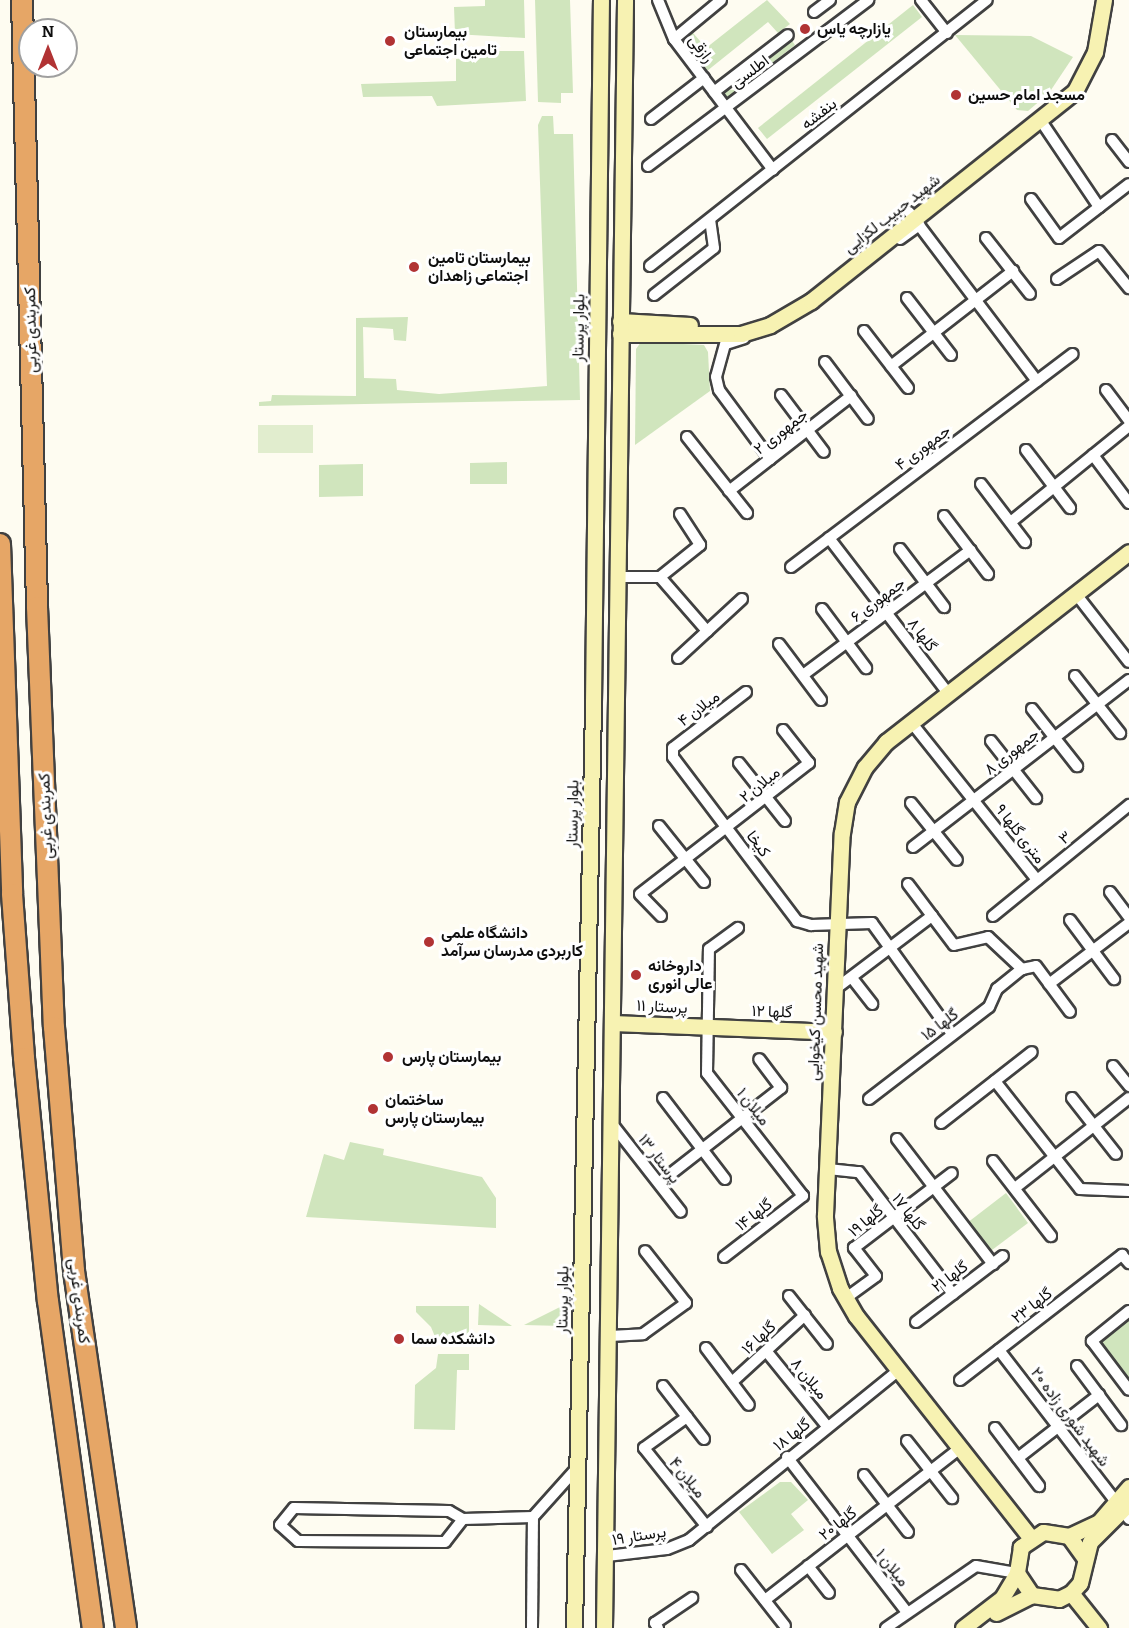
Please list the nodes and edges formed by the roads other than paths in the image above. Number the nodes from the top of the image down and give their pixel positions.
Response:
1 (22, 0) edge
2 (601, 0) edge
3 (625, 0) edge
4 (658, 0) edge
5 (721, 0) edge
6 (830, 0) edge
7 (868, 0) edge
8 (922, 0) edge
9 (987, 0) edge
10 (1095, 0) edge
11 (1104, 0) edge
12 (814, 12) dead end
13 (947, 33) junction
14 (788, 35) dead end
15 (674, 39) junction
16 (624, 73) junction
17 (600, 74) junction
18 (704, 78) junction
19 (714, 92) junction
20 (727, 108) junction
21 (651, 119) dead end
22 (1041, 121) junction
23 (1025, 127) junction
24 (1112, 140) dead end
25 (1129, 162) edge
26 (648, 165) dead end
27 (772, 170) junction
28 (1129, 184) edge
29 (1031, 199) dead end
30 (1099, 207) junction
31 (710, 219) junction
32 (914, 219) junction
33 (986, 238) dead end
34 (650, 266) dead end
35 (1013, 271) junction
36 (1057, 279) dead end
37 (1129, 288) edge
38 (1030, 294) dead end
39 (654, 295) dead end
40 (907, 298) dead end
41 (974, 301) junction
42 (620, 328) junction
43 (864, 331) dead end
44 (934, 332) junction
45 (727, 335) junction
46 (1074, 354) dead end
47 (951, 355) dead end
48 (825, 362) dead end
49 (891, 366) junction
50 (1037, 381) junction
51 (908, 388) dead end
52 (1106, 390) dead end
53 (781, 395) dead end
54 (851, 396) junction
55 (868, 419) dead end
56 (1129, 423) edge
57 (808, 430) junction
58 (687, 437) dead end
59 (1026, 450) dead end
60 (825, 452) dead end
61 (1093, 455) junction
62 (770, 459) junction
63 (981, 484) dead end
64 (1052, 486) junction
65 (729, 491) junction
66 (1129, 503) edge
67 (1070, 508) dead end
68 (747, 513) dead end
69 (680, 514) dead end
70 (944, 516) dead end
71 (1012, 521) junction
72 (829, 538) junction
73 (1025, 542) dead end
74 (0, 544) edge
75 (900, 549) dead end
76 (971, 550) junction
77 (1129, 552) edge
78 (791, 567) dead end
79 (988, 574) dead end
80 (618, 577) junction
81 (660, 577) junction
82 (927, 582) junction
83 (1076, 594) junction
84 (742, 599) dead end
85 (944, 607) dead end
86 (822, 609) dead end
87 (886, 612) junction
88 (707, 631) junction
89 (848, 642) junction
90 (779, 644) dead end
91 (678, 658) dead end
92 (1129, 662) edge
93 (866, 668) dead end
94 (803, 675) junction
95 (1075, 676) dead end
96 (1129, 680) edge
97 (746, 692) dead end
98 (948, 693) junction
99 (821, 700) dead end
100 (1098, 704) junction
101 (1032, 710) dead end
102 (912, 722) junction
103 (783, 730) dead end
104 (1120, 733) dead end
105 (1054, 738) junction
106 (991, 741) dead end
107 (672, 753) joint
108 (739, 763) dead end
109 (1077, 766) dead end
110 (1013, 770) junction
111 (768, 798) junction
112 (1036, 798) dead end
113 (974, 800) junction
114 (912, 803) dead end
115 (1129, 805) edge
116 (785, 821) dead end
117 (659, 826) dead end
118 (728, 829) junction
119 (934, 831) junction
120 (913, 847) dead end
121 (686, 859) junction
122 (957, 860) dead end
123 (1037, 880) junction
124 (704, 882) dead end
125 (908, 884) dead end
126 (1110, 892) dead end
127 (661, 916) dead end
128 (932, 916) junction
129 (993, 916) dead end
130 (1129, 917) edge
131 (1070, 920) dead end
132 (1129, 923) edge
133 (837, 924) junction
134 (738, 928) dead end
135 (892, 947) junction
136 (1093, 951) junction
137 (1022, 969) junction
138 (587, 973) junction
139 (614, 973) junction
140 (852, 978) junction
141 (1114, 979) dead end
142 (1049, 984) junction
143 (834, 990) junction
144 (872, 1004) dead end
145 (1070, 1012) dead end
146 (614, 1023) junction
147 (708, 1028) junction
148 (834, 1032) junction
149 (952, 1034) junction
150 (1032, 1052) dead end
151 (759, 1059) dead end
152 (1113, 1066) dead end
153 (995, 1081) junction
154 (1129, 1086) edge
155 (663, 1098) dead end
156 (1072, 1098) dead end
157 (1129, 1098) edge
158 (868, 1099) dead end
159 (742, 1118) junction
160 (941, 1123) dead end
161 (613, 1125) junction
162 (1093, 1126) junction
163 (897, 1139) dead end
164 (702, 1149) junction
165 (1116, 1154) dead end
166 (1054, 1157) junction
167 (993, 1161) dead end
168 (828, 1169) junction
169 (952, 1173) dead end
170 (725, 1179) dead end
171 (659, 1183) junction
172 (934, 1187) junction
173 (1014, 1188) junction
174 (1129, 1191) edge
175 (803, 1196) joint
176 (681, 1212) dead end
177 (894, 1218) junction
178 (1051, 1236) dead end
179 (645, 1251) dead end
180 (1003, 1256) dead end
181 (724, 1257) dead end
182 (1125, 1259) edge
183 (993, 1264) junction
184 (953, 1294) junction
185 (789, 1296) dead end
186 (846, 1298) junction
187 (1129, 1311) edge
188 (805, 1315) junction
189 (916, 1322) dead end
190 (610, 1336) junction
191 (827, 1344) dead end
192 (706, 1348) dead end
193 (999, 1350) junction
194 (767, 1352) junction
195 (1077, 1366) dead end
196 (899, 1370) junction
197 (960, 1380) dead end
198 (732, 1382) junction
199 (663, 1386) dead end
200 (1129, 1390) edge
201 (1099, 1395) junction
202 (749, 1405) dead end
203 (687, 1417) junction
204 (1121, 1425) dead end
205 (827, 1426) junction
206 (1058, 1426) junction
207 (995, 1428) dead end
208 (704, 1439) dead end
209 (907, 1441) dead end
210 (960, 1448) junction
211 (787, 1457) junction
212 (1018, 1458) junction
213 (577, 1467) junction
214 (930, 1471) junction
215 (864, 1475) dead end
216 (1039, 1486) dead end
217 (1129, 1487) edge
218 (951, 1498) dead end
219 (887, 1505) junction
220 (1124, 1509) edge
221 (533, 1517) junction
222 (463, 1519) junction
223 (707, 1527) junction
224 (908, 1532) dead end
225 (848, 1536) junction
226 (1069, 1536) junction
227 (1030, 1537) junction
228 (607, 1556) junction
229 (1084, 1557) junction
230 (808, 1566) junction
231 (741, 1570) dead end
232 (1017, 1573) junction
233 (829, 1593) dead end
234 (1071, 1593) junction
235 (1032, 1595) junction
236 (692, 1598) dead end
237 (765, 1600) junction
238 (907, 1612) junction
239 (785, 1626) dead end
240 (93, 1628) edge
241 (126, 1628) edge
242 (532, 1628) edge
243 (574, 1628) edge
244 (604, 1628) edge
245 (658, 1628) edge
246 (886, 1628) edge
247 (963, 1628) edge
248 (977, 1628) edge
249 (1099, 1628) edge

1 - 241 highway, کمربندی غربی
2 - 17 main road, بلوار پرستار
3 - 16 main road
4 - 15 street, رازقی
5 - 15 street
6 - 12 street
7 - 20 street, اطلسی
8 - 13 street
9 - 13 street, بنفشه
10 - 23 main road, شهید حبیب لکزایی
11 - 22 main road, شهید حبیب لکزایی
13 - 27 street, بنفشه
14 - 19 street
15 - 18 street, رازقی
16 - 17 main road
16 - 42 main road
17 - 138 main road, بلوار پرستار
18 - 19 street, رازقی
18 - 21 street
19 - 20 street, رازقی
20 - 26 street, اطلسی
20 - 27 street, رازقی
22 - 23 main road, شهید حبیب لکزایی
22 - 30 street
23 - 32 main road, شهید حبیب لکزایی
24 - 25 street
27 - 31 street, بنفشه
28 - 30 street
29 - 30 street
31 - 34 street, بنفشه
31 - 39 street
32 - 41 street
32 - 45 main road, شهید حبیب لکزایی
33 - 35 street
35 - 38 street
35 - 41 street
36 - 37 street
40 - 44 street
41 - 44 street
41 - 50 street
42 - 45 main road, شهید حبیب لکزایی
42 - 80 main road
43 - 49 street
44 - 47 street
44 - 49 street
45 - 62 street
46 - 50 street, جمهوری ۴
48 - 54 street
49 - 51 street
50 - 72 street, جمهوری ۴
52 - 56 street
53 - 57 street
54 - 55 street
54 - 57 street, جمهوری ۲
56 - 61 street
57 - 60 street
57 - 62 street, جمهوری ۲
58 - 65 street
59 - 64 street
61 - 64 street
61 - 66 street
62 - 65 street, جمهوری ۲
63 - 71 street
64 - 67 street
64 - 71 street
65 - 68 street
69 - 81 street
70 - 76 street
71 - 73 street
72 - 78 street, جمهوری ۴
72 - 87 street, گلها ۸
74 - 240 highway, کمربندی غربی
75 - 82 street
76 - 79 street
76 - 82 street, جمهوری ۶
77 - 83 main road, شهید محسن کیخوایی
80 - 81 street
80 - 139 main road
81 - 88 street
82 - 85 street
82 - 87 street, جمهوری ۶
83 - 92 street
83 - 98 main road, شهید محسن کیخوایی
84 - 88 street
86 - 89 street
87 - 89 street, جمهوری ۶
87 - 98 street, گلها ۸
88 - 91 street
89 - 93 street
89 - 94 street, جمهوری ۶
90 - 94 street
94 - 99 street
95 - 100 street
96 - 100 street, جمهوری ۸
97 - 107 street, میلان ۴
98 - 102 main road, شهید محسن کیخوایی
100 - 104 street
100 - 105 street, جمهوری ۸
101 - 105 street
102 - 113 street, ۹ متری گلها
102 - 133 main road, شهید محسن کیخوایی
103 - 111 street, میلان ۲
105 - 109 street
105 - 110 street, جمهوری ۸
106 - 110 street
107 - 118 street, کیخا
108 - 111 street
110 - 112 street
110 - 113 street, جمهوری ۸
111 - 116 street
111 - 118 street, میلان ۲
113 - 119 street, جمهوری ۸
113 - 123 street, ۹ متری گلها
114 - 119 street
115 - 123 street, ۳
117 - 121 street
118 - 121 street
118 - 133 street, کیخا
119 - 120 street, جمهوری ۸
119 - 122 street
121 - 124 street
121 - 127 street
123 - 129 street, ۳
125 - 128 street
126 - 130 street
128 - 135 street
128 - 137 street
131 - 136 street
132 - 136 street
133 - 135 street, کیخا
133 - 143 main road, شهید محسن کیخوایی
134 - 147 street
135 - 140 street
135 - 149 street
136 - 141 street
136 - 142 street
137 - 142 street
137 - 149 street, گلها ۱۵
138 - 139 main road
138 - 213 main road, بلوار پرستار
139 - 146 main road
140 - 143 street
140 - 144 street
142 - 145 street
143 - 148 main road, شهید محسن کیخوایی
146 - 147 main road, پرستار ۱۱
146 - 161 main road
147 - 148 main road, گلها ۱۲
147 - 159 street, میلان ۱
148 - 168 main road, شهید محسن کیخوایی
149 - 158 street, گلها ۱۵
150 - 153 street
151 - 159 street
152 - 154 street
153 - 160 street
153 - 166 street
155 - 164 street
156 - 162 street
157 - 162 street
159 - 164 street
159 - 175 street, میلان ۱
161 - 171 street, پرستار ۱۳
161 - 190 main road
162 - 165 street
162 - 166 street
163 - 172 street
164 - 170 street
164 - 171 street
166 - 173 street
166 - 174 street
167 - 173 street
168 - 177 street, گلها ۱۷
168 - 186 main road, شهید محسن کیخوایی
169 - 172 street, گلها ۱۹
171 - 176 street, پرستار ۱۳
172 - 177 street, گلها ۱۹
172 - 183 street
173 - 178 street
175 - 181 street, گلها ۱۴
177 - 184 street, گلها ۱۷
177 - 186 street, گلها ۱۹
179 - 190 street
180 - 183 street, گلها ۲۱
182 - 193 street, گلها ۲۳
183 - 184 street, گلها ۲۱
184 - 189 street, گلها ۲۱
185 - 188 street
186 - 196 main road, شهید محسن کیخوایی
187 - 200 street
188 - 191 street
188 - 194 street, گلها ۱۶
190 - 228 main road
192 - 198 street
193 - 197 street, گلها ۲۳
193 - 206 street, شهید شوری زاده ۲۰
194 - 198 street, گلها ۱۶
194 - 205 street, میلان ۸
195 - 201 street
196 - 205 street, گلها ۱۸
196 - 210 main road, شهید محسن کیخوایی
198 - 202 street
199 - 203 street
201 - 204 street
201 - 206 street
203 - 208 street
203 - 223 street, میلان ۴
205 - 211 street, گلها ۱۸
206 - 212 street
206 - 220 street, شهید شوری زاده ۲۰
207 - 212 street
209 - 214 street
210 - 214 street, گلها ۲۰
210 - 227 main road, شهید محسن کیخوایی
211 - 223 street, گلها ۱۸
211 - 225 street, میلان ۱
212 - 216 street
213 - 221 street
213 - 243 main road, بلوار پرستار
214 - 218 street
214 - 219 street, گلها ۲۰
215 - 219 street
217 - 220 main road
219 - 224 street
219 - 225 street, گلها ۲۰
220 - 226 main road
220 - 229 main road
221 - 222 street
221 - 242 street
222 - 222 street
223 - 228 street, پرستار ۱۹
225 - 230 street, گلها ۲۰
225 - 238 street, میلان ۱
226 - 227 main road
226 - 229 main road
227 - 232 main road
228 - 244 main road
229 - 234 main road
230 - 233 street
230 - 237 street, گلها ۲۰
231 - 237 street
232 - 235 main road
232 - 238 street
232 - 247 main road
234 - 235 main road
234 - 249 main road
235 - 248 main road
236 - 245 street
237 - 239 street
238 - 246 street

